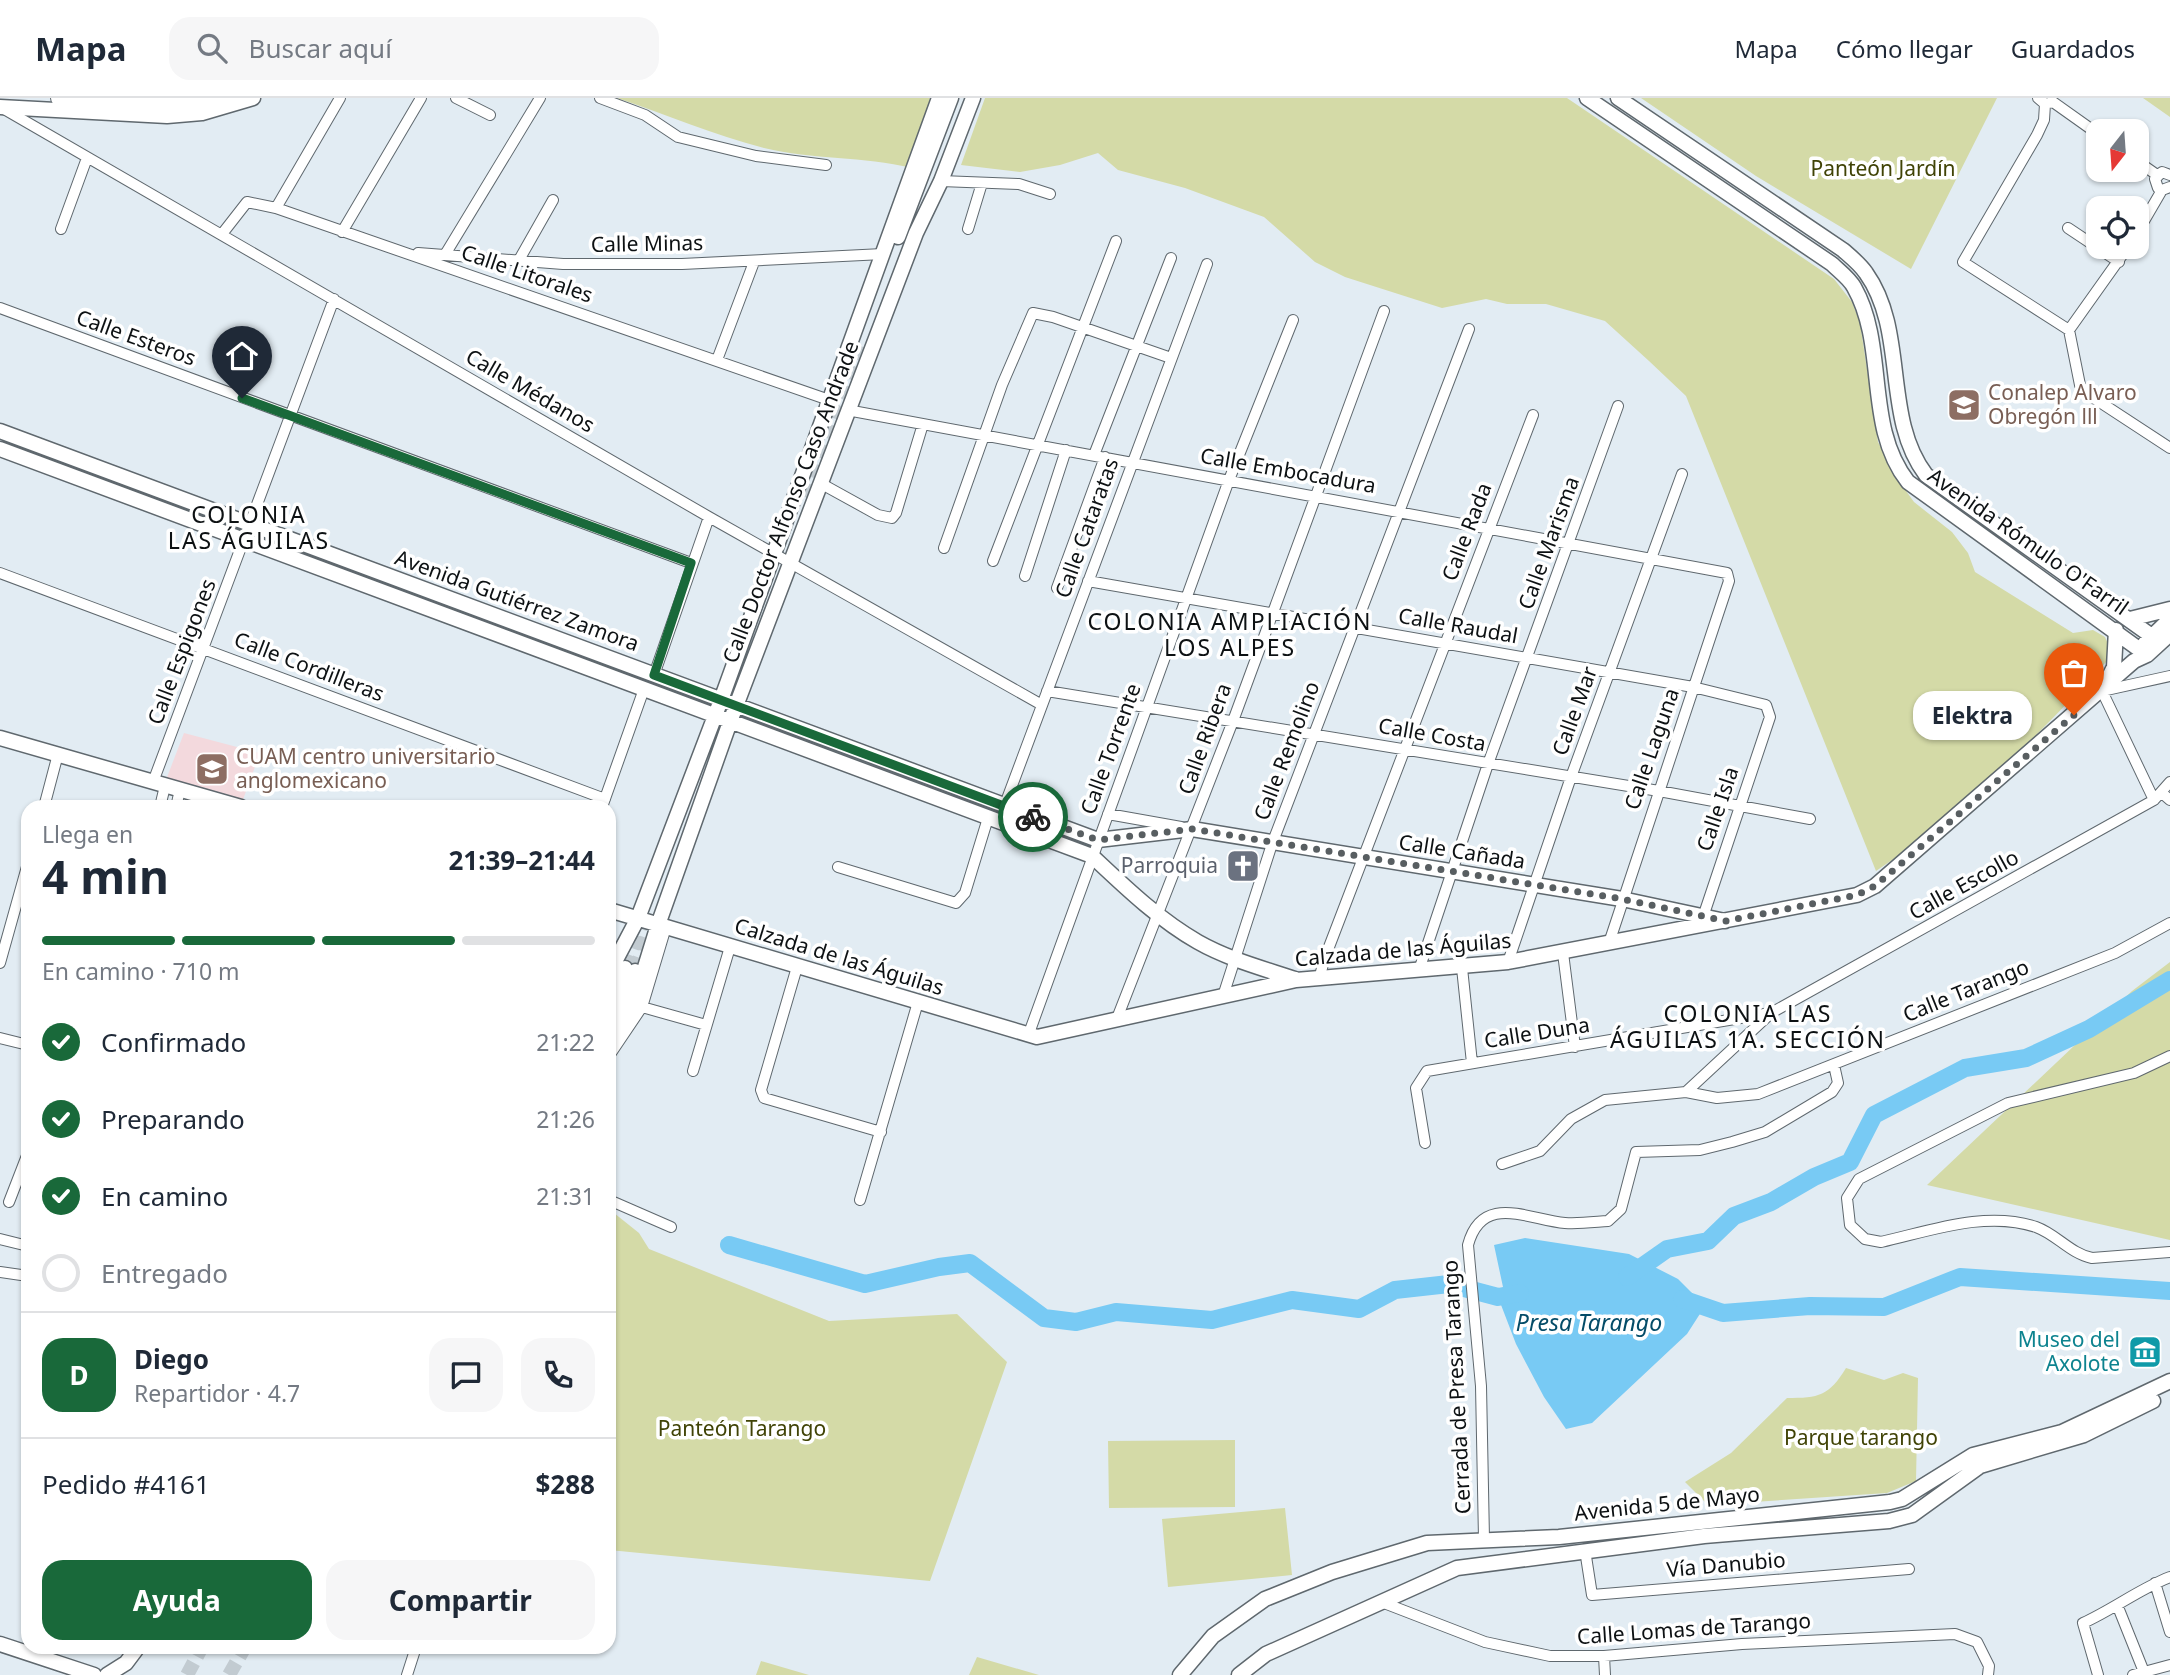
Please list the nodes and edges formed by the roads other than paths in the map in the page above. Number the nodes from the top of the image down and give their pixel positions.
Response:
1 (60, 98) edge
2 (226, 98) edge
3 (253, 98) edge
4 (340, 98) edge
5 (421, 98) edge
6 (456, 98) edge
7 (540, 98) edge
8 (600, 98) edge
9 (939, 98) edge
10 (951, 98) edge
11 (963, 98) edge
12 (973, 98) edge
13 (1587, 98) edge
14 (1618, 98) edge
15 (2048, 101) edge
16 (0, 107) edge
17 (491, 115) dead end
18 (2086, 126) edge
19 (87, 158) junction
20 (826, 164) dead end
21 (2149, 169) edge
22 (2157, 175) junction
23 (2170, 176) edge
24 (941, 181) junction
25 (982, 183) junction
26 (2166, 189) edge
27 (1050, 194) dead end
28 (553, 200) dead end
29 (276, 208) junction
30 (2149, 215) edge
31 (2068, 228) dead end
32 (61, 229) dead end
33 (968, 229) dead end
34 (342, 232) junction
35 (222, 234) junction
36 (1116, 242) dead end
37 (411, 253) junction
38 (446, 253) junction
39 (883, 254) junction
40 (1171, 258) dead end
41 (519, 260) junction
42 (2119, 261) joint
43 (754, 262) junction
44 (1207, 264) dead end
45 (334, 299) junction
46 (0, 308) edge
47 (1384, 311) dead end
48 (1293, 320) dead end
49 (1082, 328) junction
50 (1469, 329) dead end
51 (2069, 330) junction
52 (1138, 348) junction
53 (1171, 358) junction
54 (717, 360) junction
55 (832, 401) junction
56 (1618, 406) dead end
57 (847, 411) junction
58 (1533, 415) dead end
59 (290, 416) junction
60 (923, 424) junction
61 (0, 431) edge
62 (985, 436) junction
63 (1037, 445) junction
64 (2170, 448) edge
65 (0, 449) edge
66 (1066, 450) junction
67 (1099, 456) junction
68 (1131, 462) junction
69 (1682, 474) dead end
70 (1229, 480) junction
71 (820, 484) junction
72 (1315, 496) junction
73 (1401, 511) junction
74 (709, 517) junction
75 (250, 524) junction
76 (1489, 528) junction
77 (245, 541) junction
78 (1571, 544) junction
79 (944, 548) dead end
80 (775, 555) junction
81 (1651, 558) junction
82 (993, 561) dead end
83 (691, 563) junction
84 (790, 563) junction
85 (1721, 571) joint
86 (0, 573) edge
87 (1025, 576) dead end
88 (1088, 581) junction
89 (1057, 588) dead end
90 (1186, 596) junction
91 (2112, 607) junction
92 (2170, 609) edge
93 (1271, 611) junction
94 (2130, 619) junction
95 (2170, 619) edge
96 (2102, 620) junction
97 (1356, 626) junction
98 (2116, 631) junction
99 (2161, 637) edge
100 (1446, 643) junction
101 (204, 648) junction
102 (2140, 655) junction
103 (1527, 658) junction
104 (1609, 673) junction
105 (654, 675) junction
106 (2170, 676) edge
107 (1693, 687) junction
108 (644, 689) junction
109 (1047, 691) junction
110 (2102, 691) junction
111 (1042, 705) junction
112 (718, 707) junction
113 (1148, 708) junction
114 (734, 713) junction
115 (1770, 717) joint
116 (1233, 721) junction
117 (1314, 734) junction
118 (0, 738) edge
119 (1404, 750) junction
120 (58, 754) junction
121 (1488, 764) junction
122 (1571, 777) junction
123 (2170, 782) edge
124 (159, 784) junction
125 (956, 788) junction
126 (180, 790) junction
127 (1659, 791) junction
128 (2162, 798) edge
129 (46, 800) edge
130 (160, 800) edge
131 (178, 800) edge
132 (216, 800) edge
133 (595, 800) edge
134 (604, 800) edge
135 (950, 803) junction
136 (1739, 806) junction
137 (1004, 807) junction
138 (1108, 814) junction
139 (988, 818) junction
140 (1810, 820) dead end
141 (1192, 829) junction
142 (1098, 840) junction
143 (1272, 844) junction
144 (1092, 856) junction
145 (1363, 857) junction
146 (838, 867) dead end
147 (1451, 873) junction
148 (1535, 885) junction
149 (21, 888) edge
150 (1622, 899) junction
151 (616, 912) edge
152 (1704, 914) junction
153 (1156, 915) junction
154 (638, 918) junction
155 (1726, 921) junction
156 (2170, 923) edge
157 (662, 926) junction
158 (1609, 943) junction
159 (730, 947) junction
160 (1563, 953) junction
161 (616, 960) edge
162 (1234, 960) junction
163 (1508, 962) junction
164 (0, 963) edge
165 (797, 967) junction
166 (1462, 968) junction
167 (1419, 970) junction
168 (1321, 976) junction
169 (1296, 980) junction
170 (616, 993) edge
171 (1224, 993) junction
172 (918, 1002) junction
173 (616, 1007) edge
174 (642, 1007) junction
175 (1770, 1013) junction
176 (1116, 1021) junction
177 (706, 1025) junction
178 (616, 1033) edge
179 (1028, 1036) junction
180 (0, 1040) edge
181 (21, 1044) edge
182 (616, 1046) edge
183 (1575, 1047) junction
184 (2170, 1056) edge
185 (1472, 1063) junction
186 (1834, 1065) junction
187 (693, 1071) dead end
188 (1686, 1092) junction
189 (881, 1132) junction
190 (1425, 1143) dead end
191 (1502, 1164) dead end
192 (21, 1171) edge
193 (860, 1200) dead end
194 (9, 1202) dead end
195 (616, 1203) edge
196 (671, 1227) dead end
197 (0, 1239) edge
198 (21, 1244) edge
199 (2170, 1252) edge
200 (0, 1272) edge
201 (21, 1274) edge
202 (2170, 1381) edge
203 (2170, 1392) edge
204 (2154, 1395) junction
205 (2063, 1437) junction
206 (1484, 1539) junction
207 (1586, 1550) junction
208 (1909, 1569) dead end
209 (2170, 1577) edge
210 (2155, 1583) junction
211 (1384, 1603) junction
212 (2118, 1607) junction
213 (2170, 1632) edge
214 (0, 1644) edge
215 (21, 1651) edge
216 (28, 1654) edge
217 (133, 1654) edge
218 (414, 1654) edge
219 (1604, 1656) junction
220 (2170, 1665) edge
221 (85, 1674) edge
222 (2138, 1674) edge
223 (107, 1675) edge
224 (407, 1675) edge
225 (1180, 1675) edge
226 (1239, 1675) edge
227 (1605, 1675) edge
228 (1988, 1675) edge
229 (2098, 1675) edge

1 - 2 highway
3 - 16 main road
4 - 29 street
5 - 34 street
6 - 17 street
7 - 38 street
8 - 20 street
9 - 39 main road, Calle Doctor Alfonso Caso Andrade
10 - 11 main road
12 - 24 main road, Calle Doctor Alfonso Caso Andrade
13 - 96 main road, Avenida Rómulo O'Farril
14 - 91 main road, Avenida Rómulo O'Farril
15 - 18 street
15 - 51 street
16 - 19 street, Calle Médanos
19 - 32 street
19 - 35 street, Calle Médanos
21 - 22 street
22 - 23 street
22 - 26 street
24 - 25 street
24 - 57 main road, Calle Doctor Alfonso Caso Andrade
25 - 27 street
25 - 33 street
26 - 30 street
28 - 41 street
29 - 34 street, Calle Litorales
29 - 35 street, Calle Litorales
31 - 42 street
34 - 37 street, Calle Litorales
35 - 45 street, Calle Médanos
36 - 49 street
37 - 38 street, Calle Minas
37 - 54 street, Calle Litorales
38 - 41 street, Calle Minas
39 - 43 street, Calle Minas
39 - 55 main road, Calle Doctor Alfonso Caso Andrade
40 - 52 street
41 - 43 street, Calle Minas
42 - 51 street
43 - 54 street
44 - 53 street, Calle Cataratas
45 - 59 street, Calle Espigones
45 - 74 street, Calle Médanos
46 - 59 street, Calle Esteros
47 - 72 street, Calle Ribera
48 - 70 street, Calle Torrente
49 - 52 street
49 - 62 street
49 - 63 street
50 - 73 street, Calle Remolino
51 - 64 street
52 - 53 street
52 - 67 street
53 - 68 street, Calle Cataratas
54 - 55 street, Calle Litorales
55 - 80 main road, Calle Doctor Alfonso Caso Andrade
56 - 78 street, Calle Marisma
57 - 60 street, Calle Embocadura
57 - 71 main road, Calle Doctor Alfonso Caso Andrade
58 - 76 street, Calle Rada
59 - 75 street, Calle Espigones
59 - 83 street, Calle Esteros
60 - 62 street, Calle Embocadura
60 - 71 street
61 - 75 main road, Avenida Gutiérrez Zamora
62 - 63 street, Calle Embocadura
62 - 79 street
63 - 66 street, Calle Embocadura
63 - 82 street
65 - 77 main road, Avenida Gutiérrez Zamora
66 - 67 street, Calle Embocadura
66 - 87 street
67 - 68 street, Calle Embocadura
67 - 89 street
68 - 70 street, Calle Embocadura
68 - 88 street, Calle Cataratas
69 - 81 street, Calle Mar
70 - 72 street, Calle Embocadura
70 - 90 street, Calle Torrente
71 - 84 main road, Calle Doctor Alfonso Caso Andrade
72 - 73 street, Calle Embocadura
72 - 93 street, Calle Ribera
73 - 76 street, Calle Embocadura
73 - 97 street, Calle Remolino
74 - 80 street, Calle Médanos
74 - 83 street
75 - 77 street, Calle Espigones
75 - 105 main road, Avenida Gutiérrez Zamora
76 - 78 street, Calle Embocadura
76 - 100 street, Calle Rada
77 - 101 street, Calle Espigones
77 - 108 main road, Avenida Gutiérrez Zamora
78 - 81 street, Calle Embocadura
78 - 103 street, Calle Marisma
80 - 84 street, Calle Médanos
80 - 112 main road, Calle Doctor Alfonso Caso Andrade
81 - 85 street, Calle Embocadura
81 - 104 street, Calle Mar
83 - 105 street
84 - 111 street, Calle Médanos
84 - 114 main road, Calle Doctor Alfonso Caso Andrade
85 - 107 street, Calle Laguna
86 - 101 street, Calle Cordilleras
88 - 90 street, Calle Raudal
88 - 109 street, Calle Cataratas
90 - 93 street, Calle Raudal
90 - 113 street, Calle Torrente
91 - 94 main road, Avenida Rómulo O'Farril
91 - 96 main road
92 - 94 main road
93 - 97 street, Calle Raudal
93 - 116 street, Calle Ribera
94 - 99 main road, Avenida Rómulo O'Farril
95 - 99 main road, Calzada de las Águilas
96 - 98 main road, Avenida Rómulo O'Farril
97 - 100 street, Calle Raudal
97 - 117 street, Calle Remolino
98 - 102 main road, Avenida Rómulo O'Farril
98 - 110 main road
99 - 102 main road, Calzada de las Águilas
100 - 103 street, Calle Raudal
100 - 119 street, Calle Rada
101 - 124 street, Calle Espigones
101 - 133 street, Calle Cordilleras
102 - 110 main road, Calzada de las Águilas
103 - 104 street, Calle Raudal
103 - 121 street, Calle Marisma
104 - 107 street, Calle Raudal
104 - 122 street, Calle Mar
105 - 112 main road, Avenida Gutiérrez Zamora
106 - 110 street
107 - 115 street, Calle Raudal
107 - 127 street, Calle Laguna
108 - 112 main road, Avenida Gutiérrez Zamora
108 - 134 street
109 - 111 street, Calle Cataratas
109 - 113 street, Calle Costa
110 - 128 street
110 - 155 main road, Calzada de las Águilas
111 - 137 street, Calle Cataratas
112 - 114 main road, Avenida Gutiérrez Zamora
112 - 154 main road, Calle Doctor Alfonso Caso Andrade
113 - 116 street, Calle Costa
113 - 138 street, Calle Torrente
114 - 125 main road, Avenida Gutiérrez Zamora
114 - 135 main road, Avenida Gutiérrez Zamora
114 - 157 main road, Calle Doctor Alfonso Caso Andrade
115 - 136 street, Calle Isla
116 - 117 street, Calle Costa
116 - 141 street, Calle Ribera
117 - 119 street, Calle Costa
117 - 143 street, Calle Remolino
118 - 120 main road
119 - 121 street, Calle Costa
119 - 145 street, Calle Rada
120 - 124 main road
120 - 129 street
121 - 122 street, Calle Costa
121 - 147 street, Calle Marisma
122 - 127 street, Calle Costa
122 - 148 street, Calle Mar
123 - 128 street, Calle Escollo
124 - 126 main road
124 - 130 street, Calle Espigones
125 - 135 main road
125 - 137 main road, Avenida Gutiérrez Zamora
126 - 131 street
126 - 132 main road
127 - 136 street, Calle Costa
127 - 150 street, Calle Laguna
128 - 175 street, Calle Escollo
135 - 139 main road, Avenida Gutiérrez Zamora
136 - 140 street, Calle Costa
136 - 152 street, Calle Isla
137 - 142 main road, Avenida Gutiérrez Zamora
138 - 141 street, Calle Cañada
138 - 142 street, Calle Torrente
139 - 144 main road, Avenida Gutiérrez Zamora
139 - 146 street
141 - 142 main road, Calle Cañada
141 - 143 main road, Calle Cañada
141 - 153 street, Calle Ribera
142 - 144 street, Calle Torrente
143 - 145 main road, Calle Cañada
143 - 162 street, Calle Remolino
144 - 153 main road
144 - 179 street, Calle Torrente
145 - 147 main road, Calle Cañada
145 - 168 street, Calle Rada
147 - 148 main road, Calle Cañada
147 - 167 street, Calle Marisma
148 - 150 main road, Calle Cañada
148 - 163 street, Calle Mar
149 - 164 street
150 - 152 main road, Calle Cañada
150 - 158 street, Calle Laguna
151 - 154 main road, Calzada de las Águilas
152 - 155 main road, Calle Cañada
153 - 162 main road
153 - 176 street, Calle Ribera
154 - 157 main road, Calzada de las Águilas
154 - 161 main road, Calle Doctor Alfonso Caso Andrade
155 - 158 main road, Calzada de las Águilas
156 - 186 street, Calle Tarango
157 - 159 main road, Calzada de las Águilas
157 - 174 street
157 - 178 main road, Calle Doctor Alfonso Caso Andrade
158 - 160 main road, Calzada de las Águilas
159 - 165 main road, Calzada de las Águilas
159 - 177 street
160 - 163 main road, Calzada de las Águilas
160 - 183 street
162 - 169 main road
162 - 171 street, Calle Remolino
163 - 166 main road, Calzada de las Águilas
165 - 172 main road, Calzada de las Águilas
165 - 189 street
166 - 167 main road, Calzada de las Águilas
166 - 185 street
167 - 168 main road, Calzada de las Águilas
168 - 169 main road, Calzada de las Águilas
169 - 171 main road, Calzada de las Águilas
170 - 173 main road
171 - 176 main road, Calzada de las Águilas
172 - 179 main road, Calzada de las Águilas
172 - 189 street
174 - 177 street
174 - 182 street
175 - 183 street, Calle Duna
175 - 188 street
176 - 179 main road, Calzada de las Águilas
177 - 187 street
180 - 181 street
183 - 185 street, Calle Duna
184 - 199 street
185 - 190 street, Calle Duna
186 - 188 street, Calle Tarango
186 - 206 street, Cerrada de Presa Tarango
188 - 191 street, Calle Tarango
189 - 193 street
192 - 194 street
195 - 196 street
197 - 198 street
200 - 201 street
202 - 204 main road, Avenida 5 de Mayo
203 - 204 main road, Avenida 5 de Mayo
204 - 205 main road, Avenida 5 de Mayo
205 - 206 main road, Avenida 5 de Mayo
205 - 207 main road, Avenida 5 de Mayo
206 - 225 main road, Avenida 5 de Mayo
207 - 208 street, Vía Danubio
207 - 211 main road, Avenida 5 de Mayo
209 - 210 street
210 - 212 street
210 - 213 street
211 - 219 street, Calle Lomas de Tarango
211 - 226 main road, Avenida 5 de Mayo
212 - 222 street
212 - 229 street
214 - 215 main road
216 - 221 main road
217 - 223 main road
218 - 224 street
219 - 227 street
219 - 228 street, Calle Lomas de Tarango
220 - 222 street

